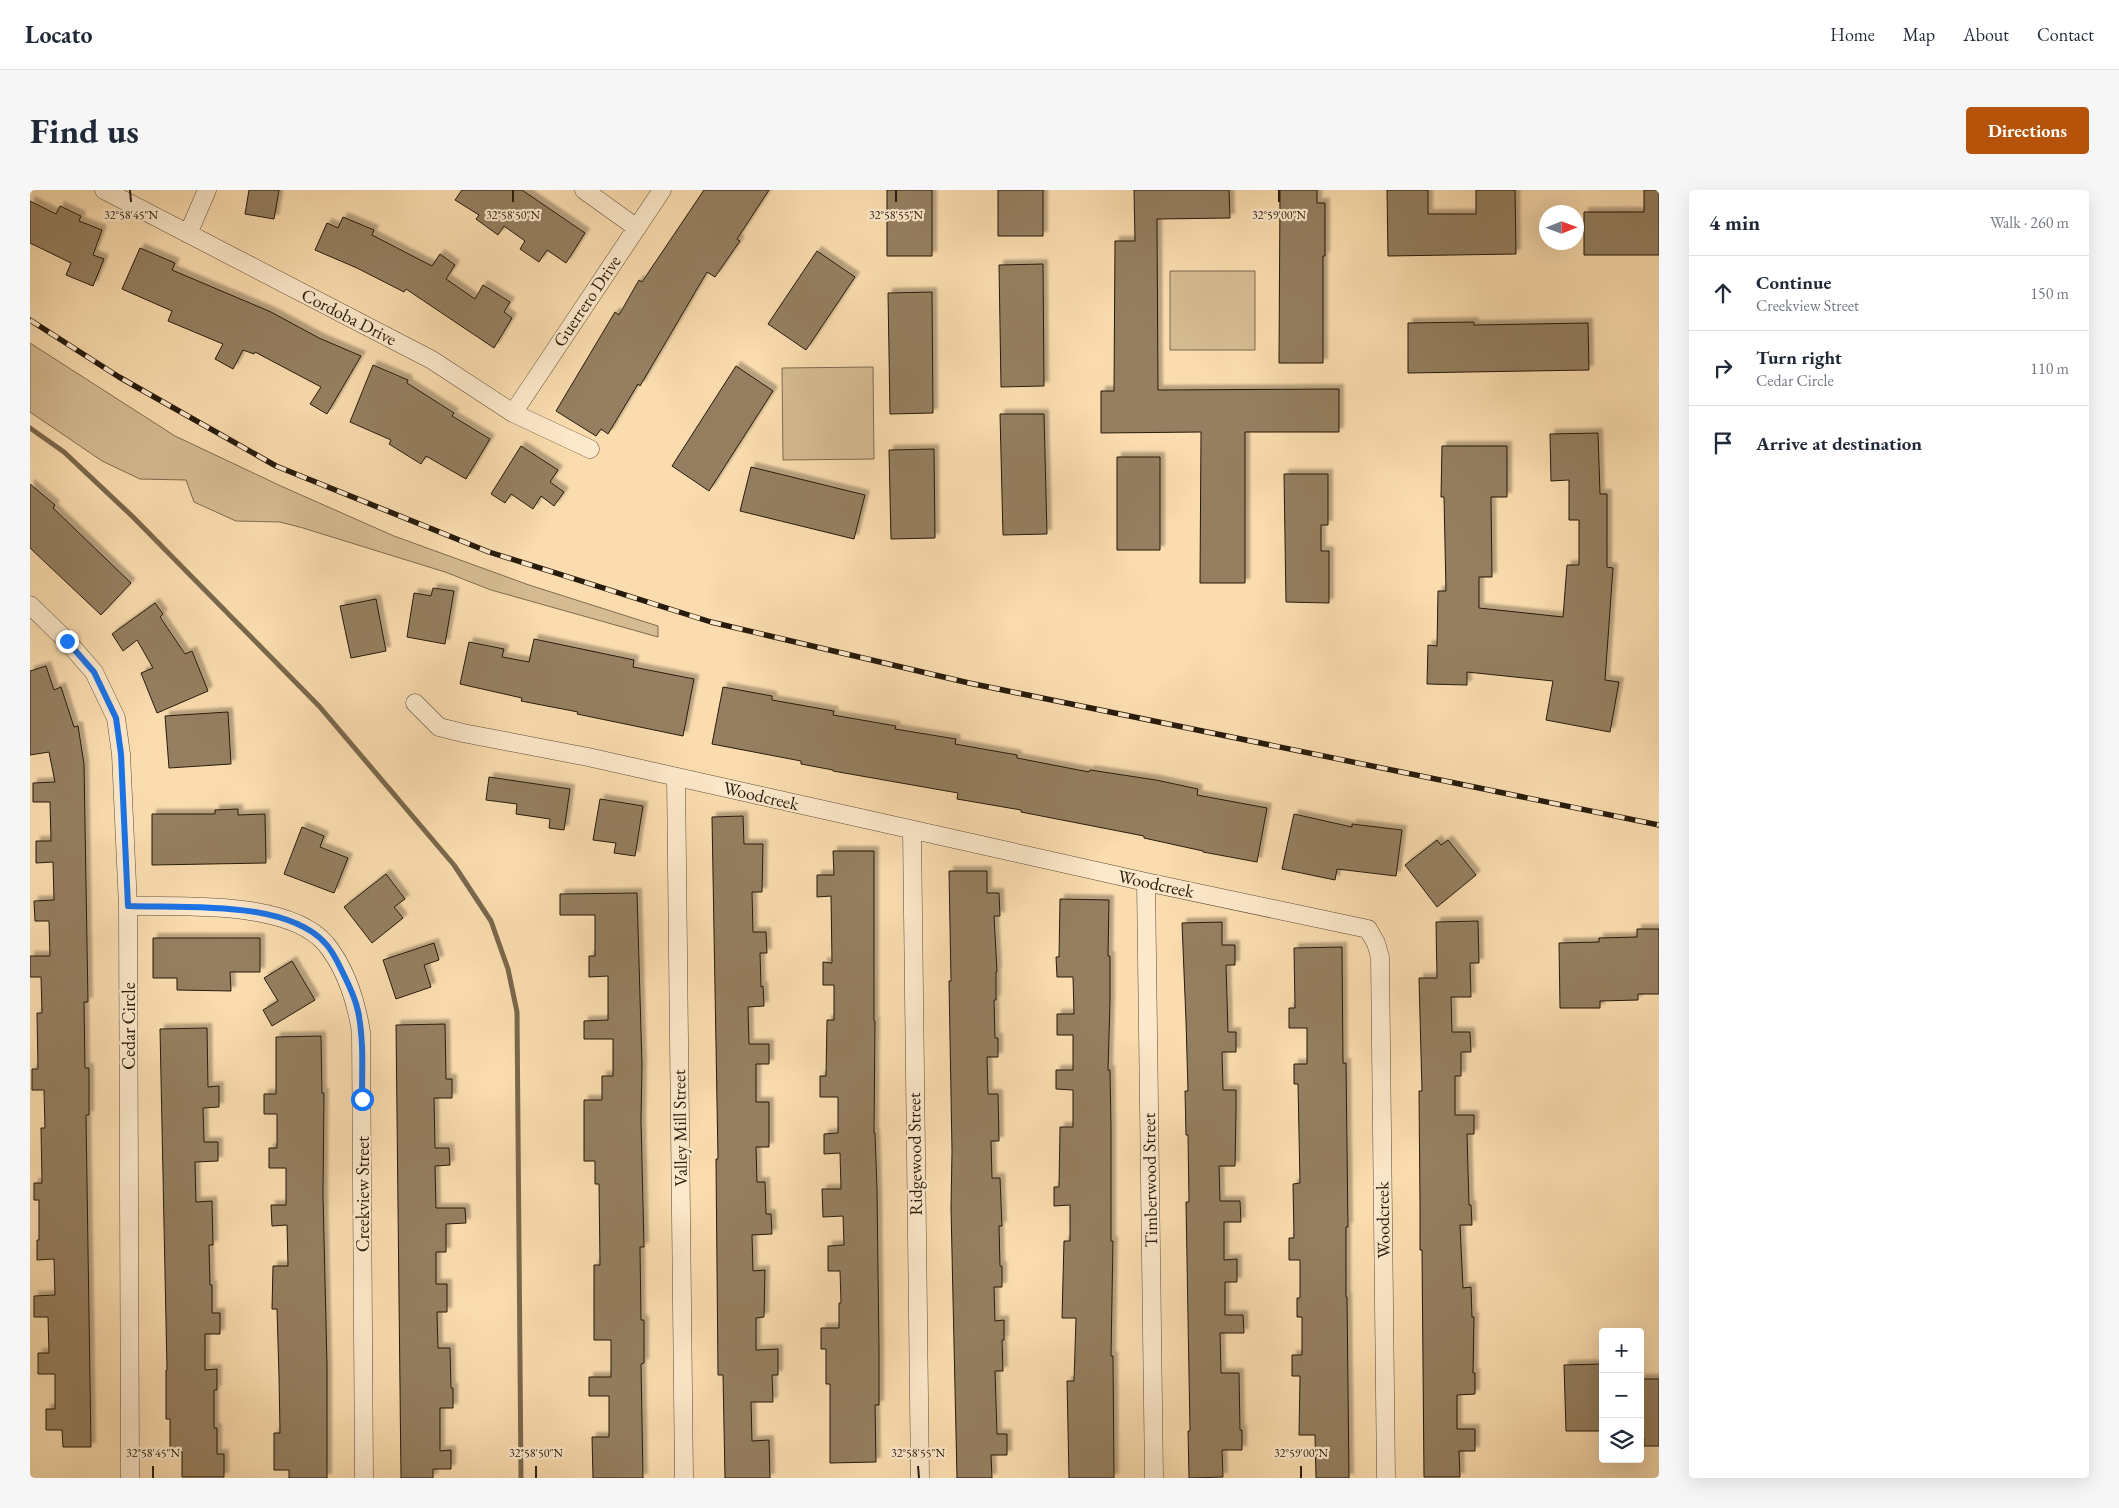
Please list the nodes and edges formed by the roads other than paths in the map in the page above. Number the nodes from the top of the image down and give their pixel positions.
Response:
1 (104, 190) edge
2 (207, 190) edge
3 (584, 190) edge
4 (662, 190) edge
5 (637, 228) junction
6 (188, 234) junction
7 (513, 413) junction
8 (590, 448) dead end
9 (30, 605) edge
10 (415, 703) dead end
11 (676, 777) junction
12 (912, 831) junction
13 (1146, 882) junction
14 (128, 906) junction
15 (130, 1478) edge
16 (364, 1478) edge
17 (684, 1478) edge
18 (920, 1478) edge
19 (1154, 1478) edge
20 (1386, 1478) edge

1 - 6 street, Cordoba Drive
2 - 6 street
3 - 5 street
4 - 5 street, Guerrero Drive
5 - 7 street, Guerrero Drive
6 - 7 street, Cordoba Drive
7 - 8 street, Cordoba Drive
9 - 14 street, Cedar Circle
10 - 11 street, Woodcreek
11 - 12 street, Woodcreek
11 - 17 street, Valley Mill Street
12 - 13 street, Woodcreek
12 - 18 street, Ridgewood Street
13 - 19 street, Timberwood Street
13 - 20 street, Woodcreek
14 - 15 street, Cedar Circle
14 - 16 street, Creekview Street

